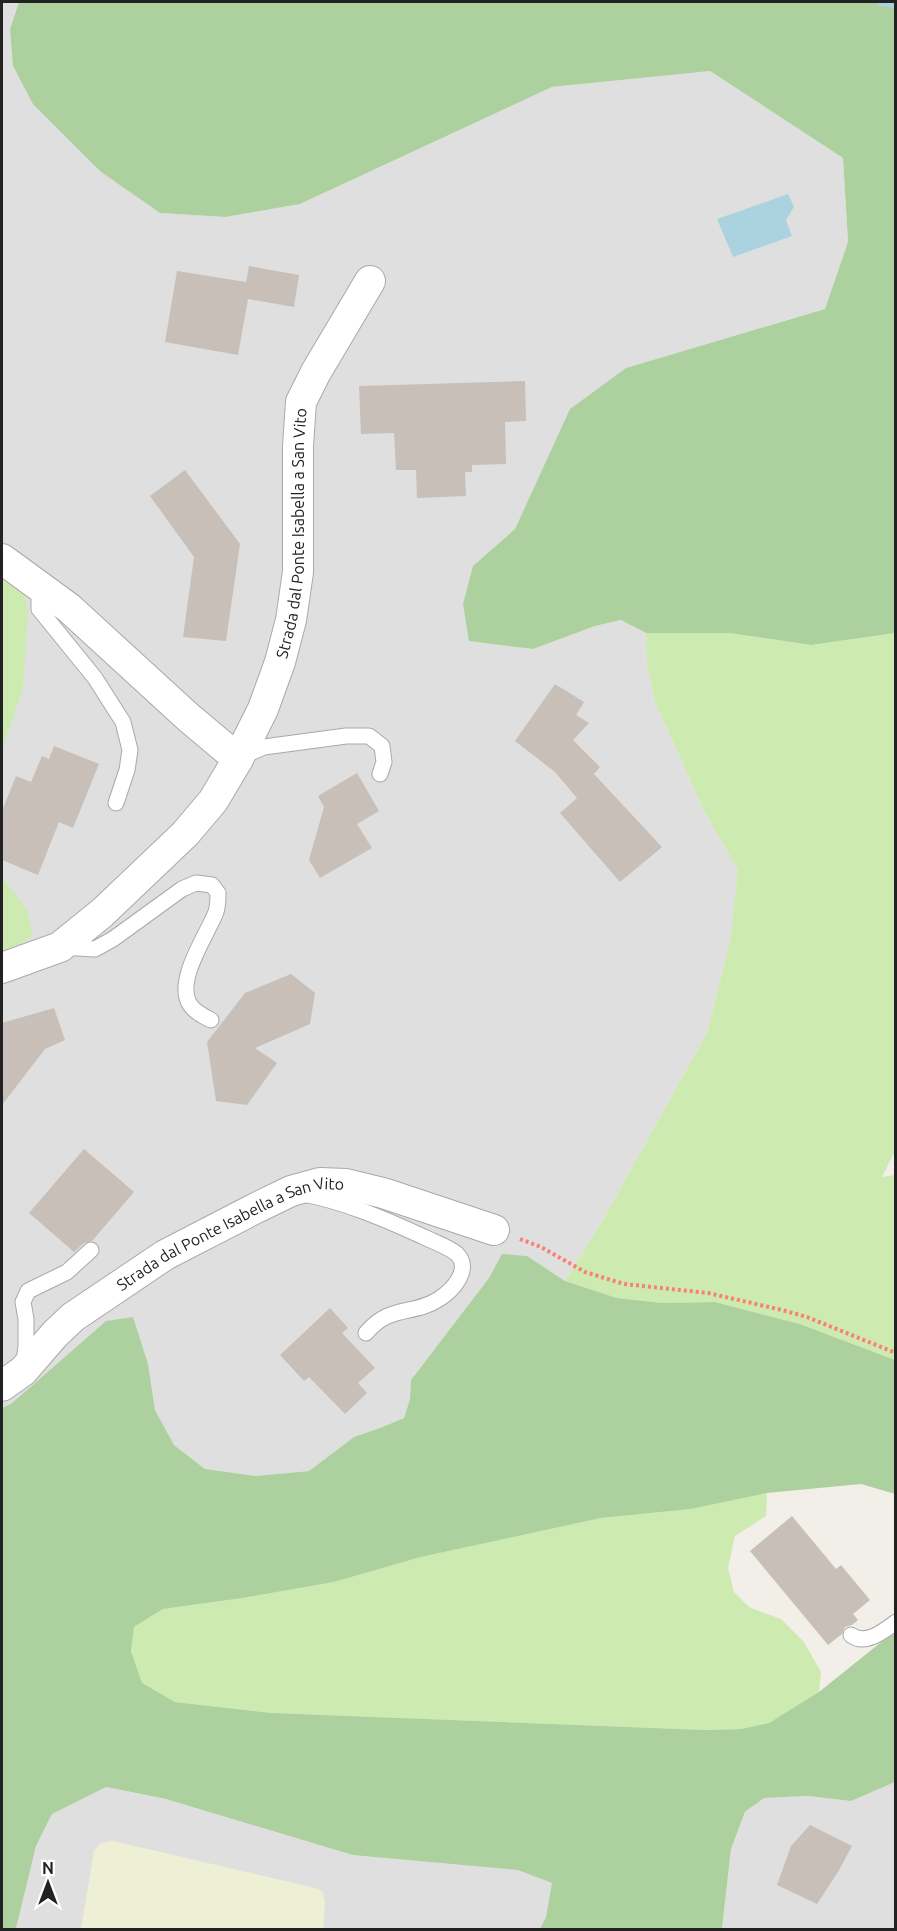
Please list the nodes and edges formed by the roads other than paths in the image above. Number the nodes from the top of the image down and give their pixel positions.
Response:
1 (370, 281) dead end
2 (2, 559) edge
3 (39, 587) junction
4 (238, 759) junction
5 (380, 774) dead end
6 (116, 803) dead end
7 (60, 947) junction
8 (2, 968) edge
9 (211, 1020) dead end
10 (291, 1191) junction
11 (494, 1230) road end
12 (92, 1250) dead end
13 (366, 1333) dead end
14 (12, 1379) edge
15 (896, 1622) edge
16 (851, 1635) dead end

1 - 4 street, Strada dal Ponte Isabella a San Vito
2 - 3 street
3 - 4 street
3 - 6 lane
4 - 5 lane
4 - 7 street, Strada dal Ponte Isabella a San Vito
7 - 8 street, Strada dal Ponte Isabella a San Vito
7 - 9 lane
10 - 11 street, Strada dal Ponte Isabella a San Vito
10 - 13 lane
10 - 14 street, Strada dal Ponte Isabella a San Vito
12 - 14 lane
15 - 16 lane

